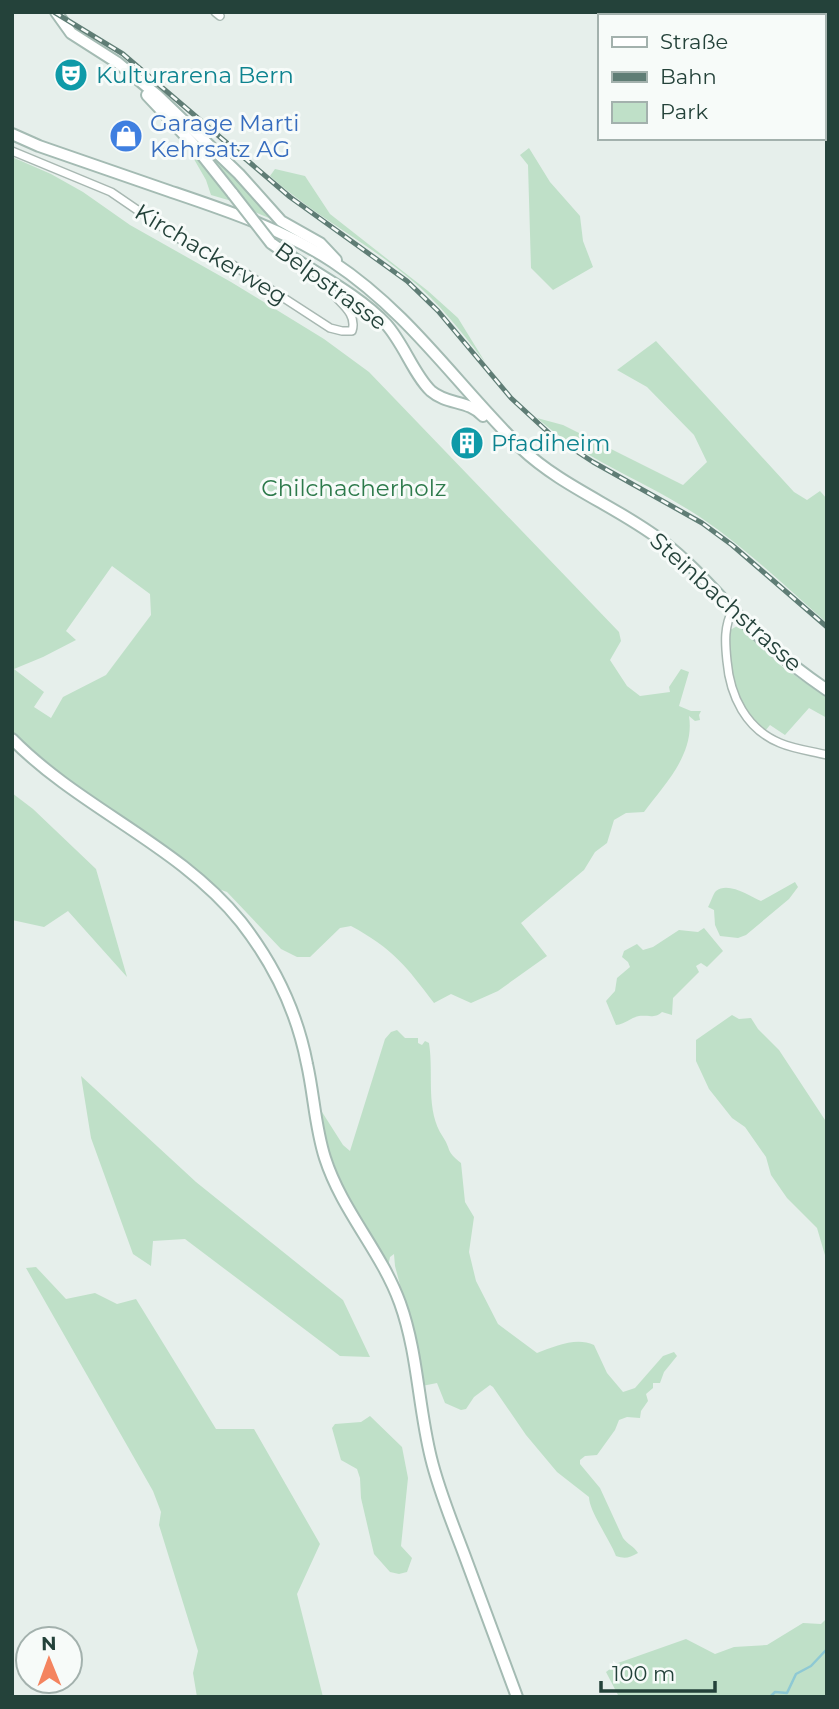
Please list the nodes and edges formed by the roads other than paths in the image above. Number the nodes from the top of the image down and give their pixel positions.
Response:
1 (56, 12) edge
2 (128, 71) junction
3 (12, 134) edge
4 (12, 151) edge
5 (347, 272) junction
6 (324, 279) junction
7 (520, 447) junction
8 (733, 609) junction
9 (827, 690) edge
10 (12, 739) edge
11 (827, 755) edge
12 (517, 1697) edge

1 - 2 street, Belpstrasse
2 - 5 street, Belpstrasse
2 - 6 street, Belpstrasse, bridge
3 - 5 street
4 - 6 street, Kirchackerweg
5 - 7 street
6 - 7 street, Belpstrasse
7 - 8 street, Steinbachstrasse
8 - 9 street, Steinbachstrasse
8 - 11 street
10 - 12 street

